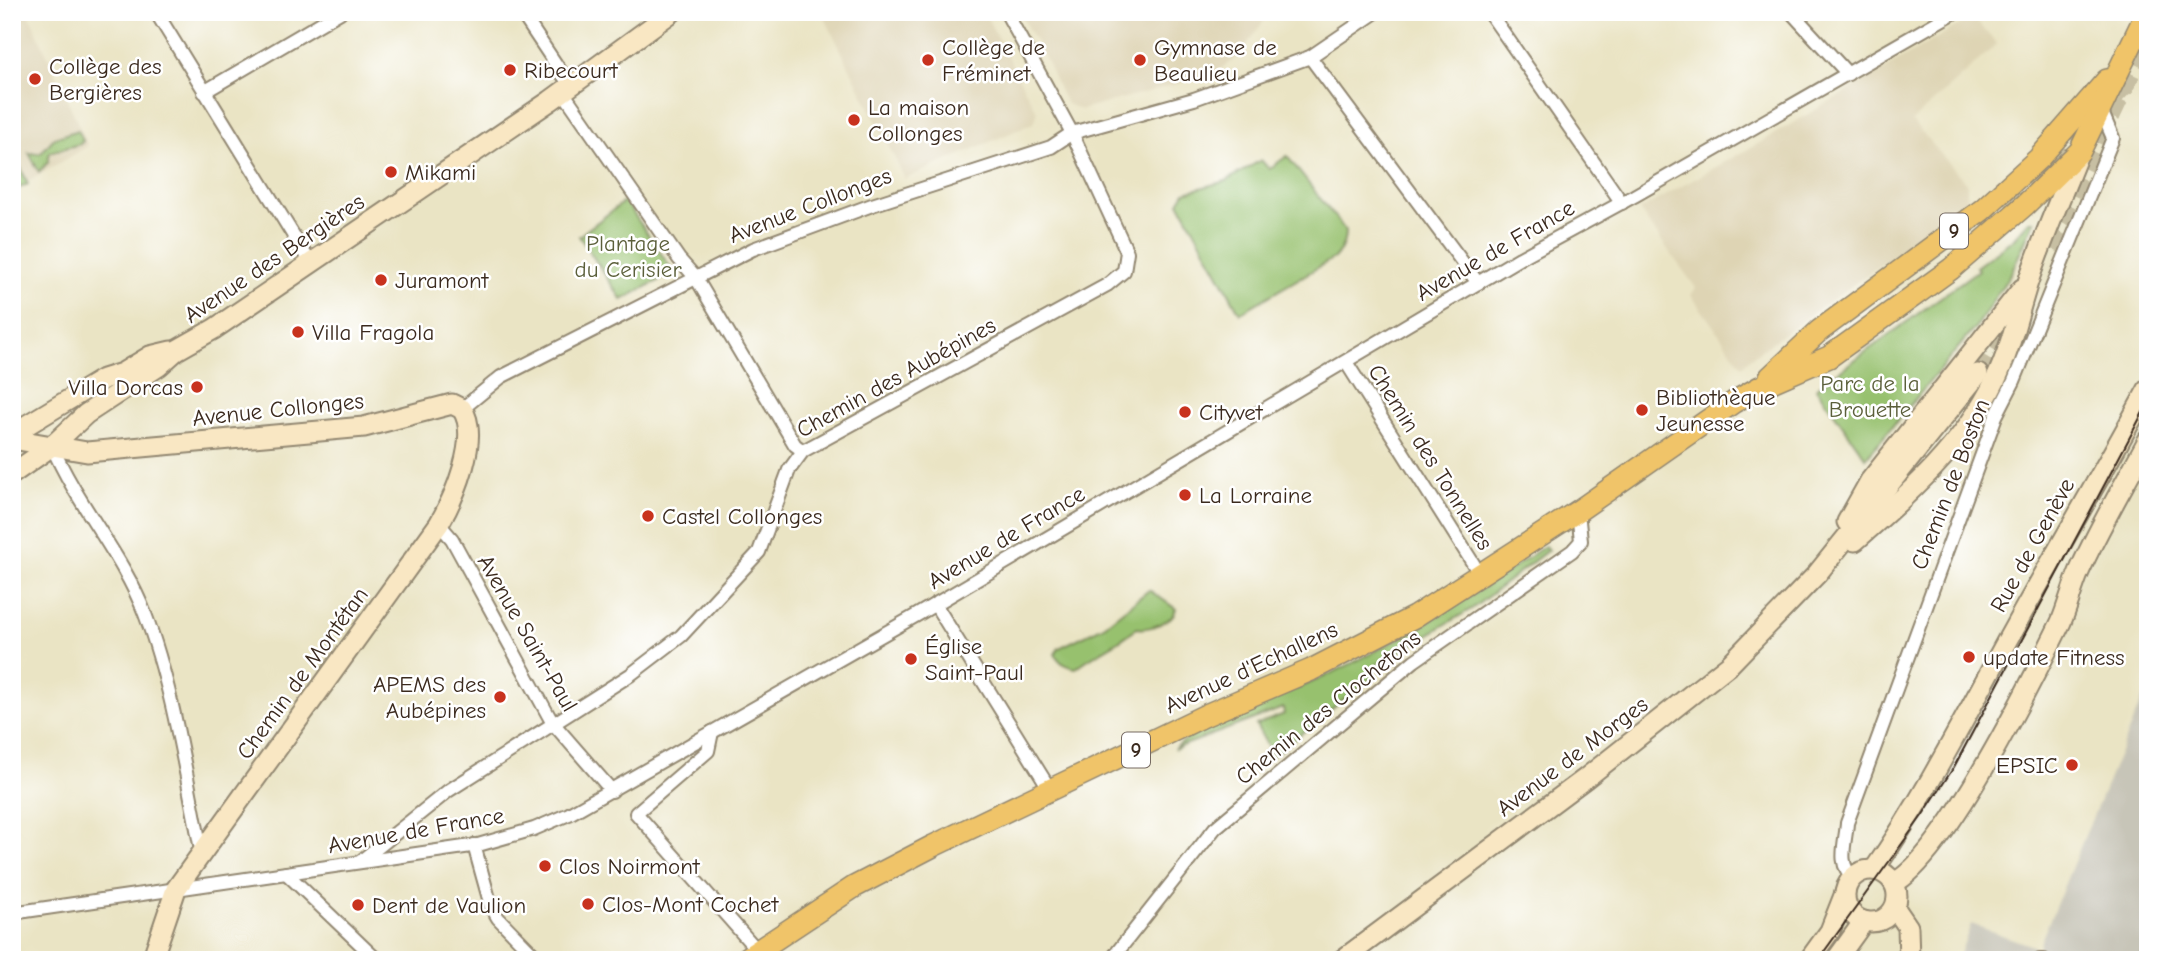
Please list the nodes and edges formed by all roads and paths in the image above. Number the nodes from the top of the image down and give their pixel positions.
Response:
1 (156, 12) edge
2 (340, 12) edge
3 (521, 12) edge
4 (672, 12) edge
5 (1006, 12) edge
6 (1489, 12) edge
7 (1791, 12) edge
8 (1955, 12) edge
9 (1369, 14) edge
10 (2145, 22) edge
11 (2129, 54) junction
12 (1310, 57) junction
13 (1848, 74) junction
14 (567, 89) junction
15 (204, 92) junction
16 (2101, 110) junction
17 (1072, 134) junction
18 (2080, 151) junction
19 (1622, 203) junction
20 (1987, 223) junction
21 (311, 264) junction
22 (696, 278) junction
23 (2029, 279) junction
24 (1478, 283) junction
25 (177, 350) junction
26 (1973, 354) junction
27 (1346, 362) junction
28 (122, 373) junction
29 (1987, 377) junction
30 (2148, 389) edge
31 (462, 409) junction
32 (12, 437) edge
33 (2148, 440) edge
34 (52, 446) junction
35 (803, 451) junction
36 (12, 474) edge
37 (1578, 511) junction
38 (439, 524) junction
39 (1817, 574) junction
40 (1481, 576) junction
41 (935, 604) junction
42 (552, 722) junction
43 (712, 732) junction
44 (612, 790) junction
45 (1051, 792) junction
46 (474, 845) junction
47 (202, 854) junction
48 (359, 862) junction
49 (1874, 870) junction
50 (286, 873) junction
51 (1894, 883) junction
52 (1850, 885) junction
53 (176, 889) junction
54 (1895, 908) junction
55 (12, 913) edge
56 (1864, 921) junction
57 (2148, 944) edge
58 (750, 955) edge
59 (152, 960) edge
60 (377, 960) edge
61 (539, 960) edge
62 (1111, 960) edge
63 (1342, 960) edge
64 (1809, 960) edge
65 (1836, 960) edge
66 (1909, 960) edge
67 (2142, 960) edge

1 - 15 street
2 - 15 street
3 - 14 street
4 - 14 street, Avenue des Bergières
5 - 17 street
6 - 19 street
7 - 13 street
8 - 13 street, Avenue de France
9 - 12 street, Avenue Collonges
10 - 11 main road, 9
11 - 16 main road, Avenue d'Echallens / 9
11 - 20 main road, Avenue d'Echallens / 9
12 - 17 street, Avenue Collonges
12 - 24 street
13 - 19 street, Avenue de France
14 - 21 street, Avenue des Bergières
14 - 22 street
15 - 21 street
16 - 18 main road, Avenue d'Echallens / 9
16 - 52 street, Chemin de Boston
17 - 22 street, Avenue Collonges
17 - 35 street, Chemin des Aubépines
18 - 20 main road, Avenue d'Echallens / 9
18 - 23 street, Avenue de Morges
19 - 24 street, Avenue de France
20 - 37 main road, Avenue d'Echallens / 9
21 - 25 street, Avenue des Bergières
22 - 31 street, Avenue Collonges
22 - 35 street
23 - 26 street, Avenue de Morges
23 - 29 street, Avenue de Morges
24 - 27 street, Avenue de France
25 - 28 street, Avenue des Bergières
25 - 34 street, Avenue des Bergières
26 - 29 street
26 - 39 street, Avenue de Morges
27 - 40 street, Chemin des Tonnelles
27 - 41 street, Avenue de France
28 - 32 street, Avenue des Bergières
28 - 34 street, Avenue des Bergières
29 - 39 street, Avenue de Morges
30 - 49 street, Rue de Genève
31 - 34 street, Avenue Collonges
31 - 38 street, Chemin de Montétan
32 - 34 street, Avenue des Bergières
33 - 51 street
34 - 36 street, Avenue des Bergières
34 - 47 street
35 - 42 street, Chemin des Aubépines
37 - 40 main road, Avenue d'Echallens / 9
37 - 62 street, Chemin des Clochetons
38 - 42 street, Avenue Saint-Paul
38 - 47 street, Chemin de Montétan
39 - 63 street, Avenue de Morges
40 - 45 main road, Avenue d'Echallens / 9
41 - 43 street, Avenue de France
41 - 45 street
42 - 44 street, Avenue Saint-Paul
42 - 48 street, Chemin des Aubépines
43 - 44 street, Avenue de France
43 - 58 street
44 - 46 street, Avenue de France
45 - 58 main road, Avenue d'Echallens / 9
46 - 48 street, Avenue de France
46 - 61 street
47 - 53 street, Chemin de Montétan
48 - 50 street, Avenue de France
49 - 51 street
49 - 52 street
50 - 53 street, Avenue de France
50 - 60 street
51 - 54 street
52 - 56 street
52 - 64 street
53 - 55 street, Avenue de France
53 - 59 street, Chemin de Montétan
54 - 56 street
54 - 66 street
56 - 65 street
57 - 67 street

